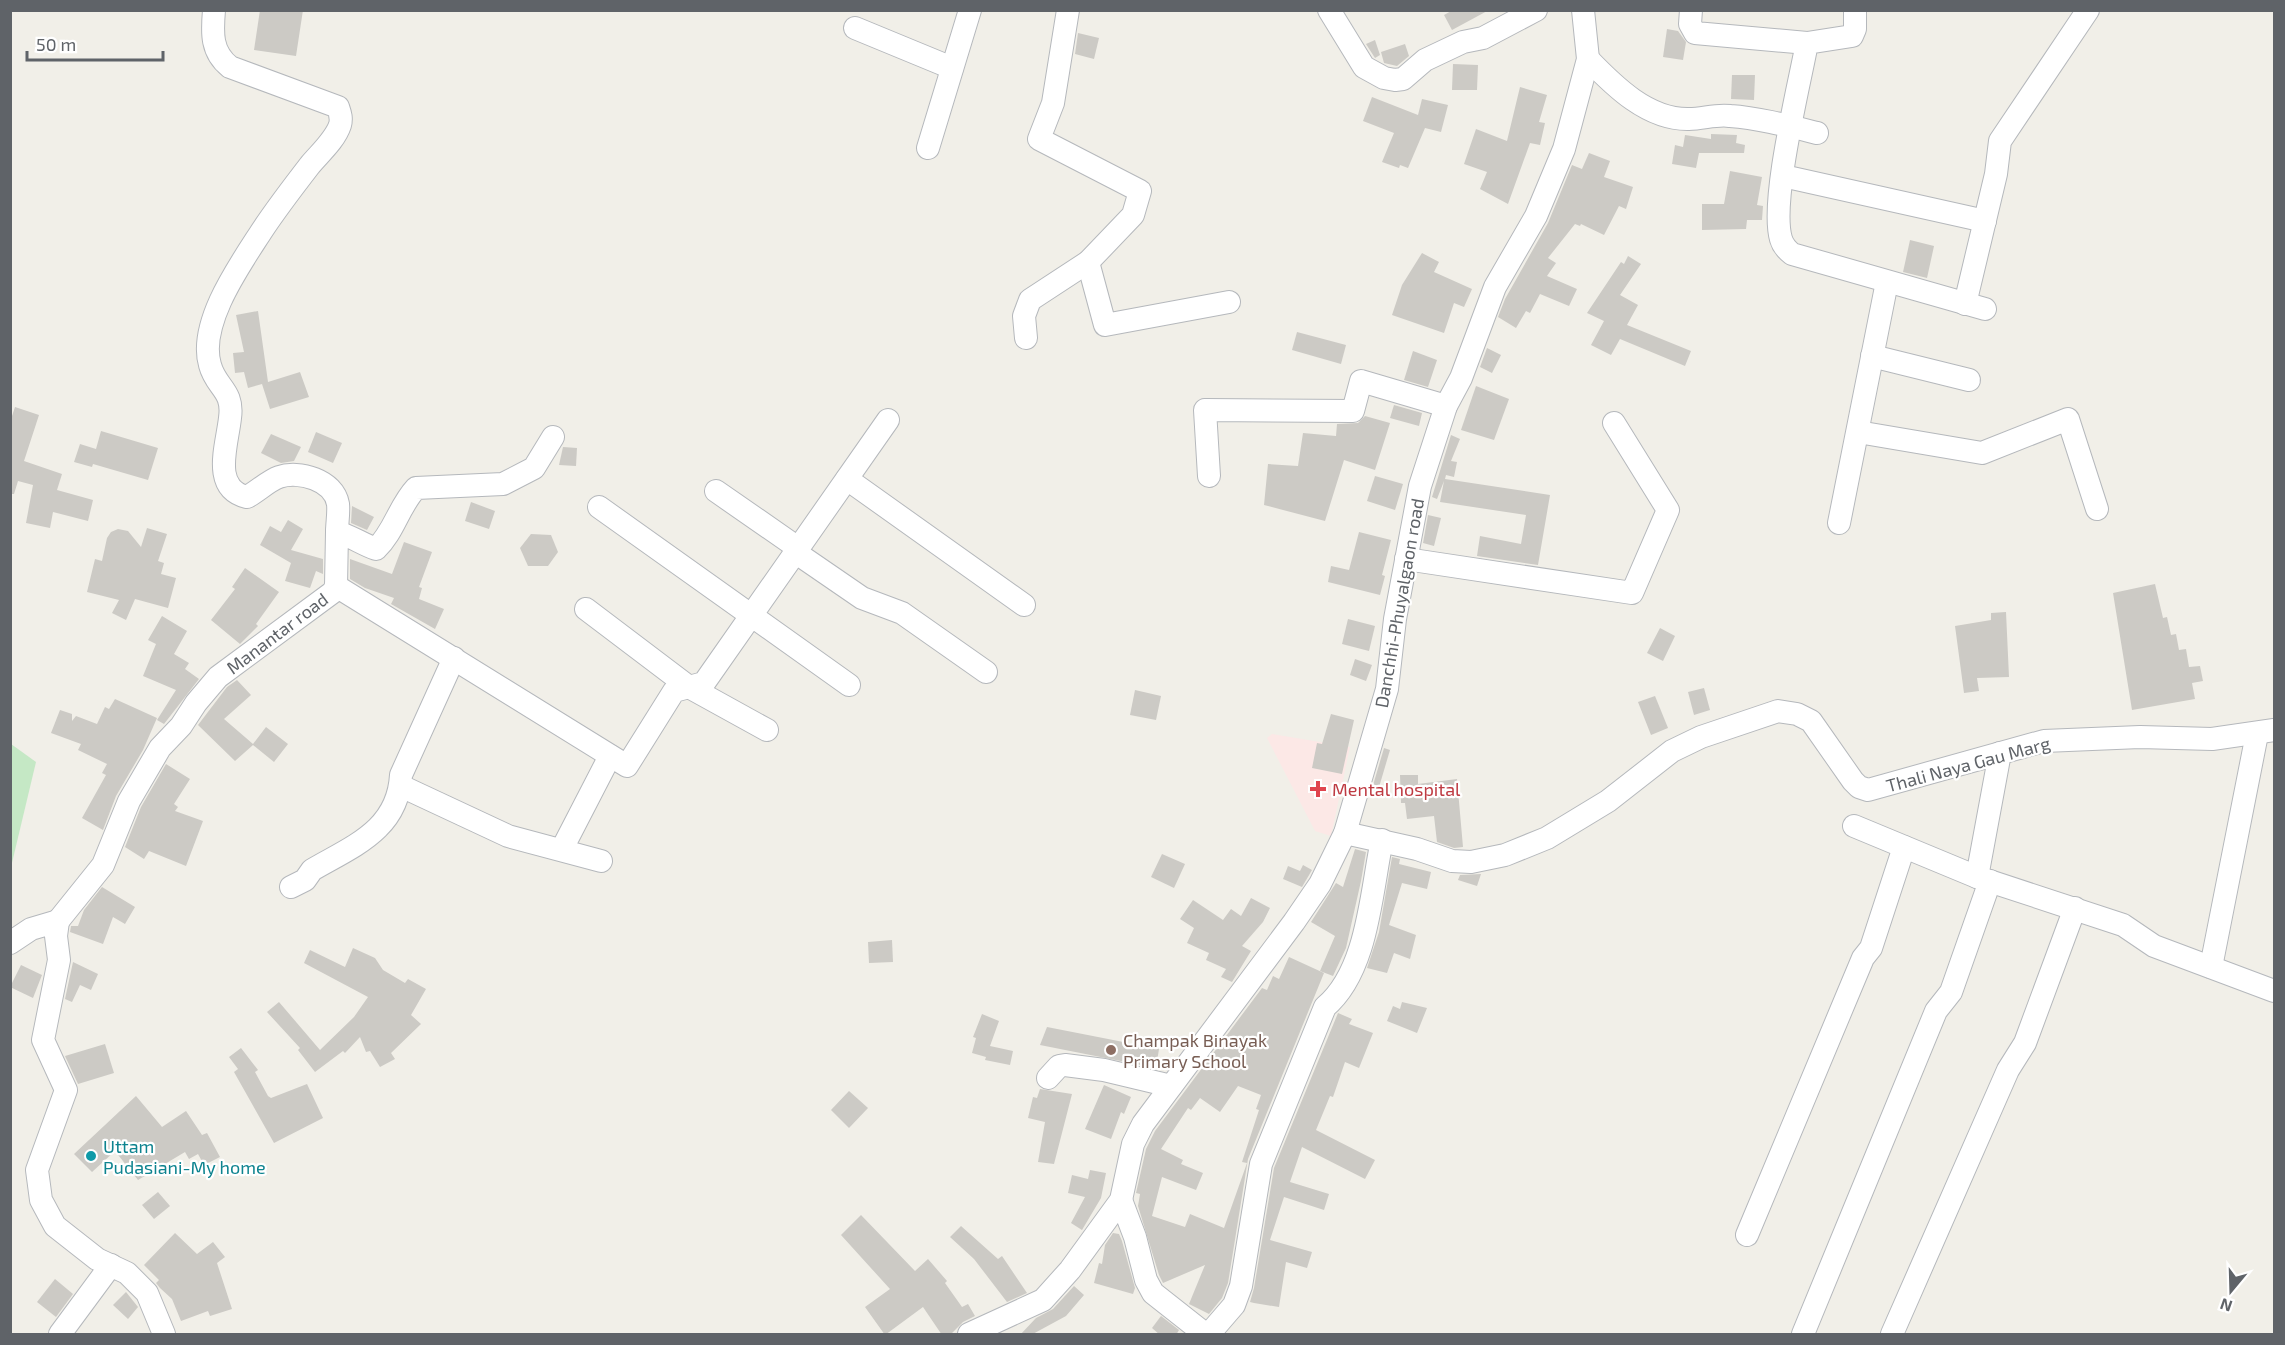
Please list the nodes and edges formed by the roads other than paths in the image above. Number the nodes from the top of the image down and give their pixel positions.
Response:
1 (214, 10) edge
2 (970, 10) edge
3 (1068, 10) edge
4 (1329, 10) edge
5 (1536, 10) edge
6 (1583, 10) edge
7 (1691, 10) edge
8 (1855, 10) edge
9 (2088, 10) edge
10 (855, 28) dead end
11 (1807, 43) junction
12 (1587, 59) junction
13 (952, 68) junction
14 (1792, 127) junction
15 (1816, 134) dead end
16 (928, 148) dead end
17 (1783, 176) junction
18 (1985, 221) junction
19 (1088, 262) junction
20 (1887, 282) junction
21 (1229, 302) dead end
22 (1026, 338) dead end
23 (1872, 356) junction
24 (1968, 380) dead end
25 (1446, 406) junction
26 (888, 420) dead end
27 (1614, 423) dead end
28 (1858, 432) junction
29 (554, 437) dead end
30 (1209, 476) dead end
31 (846, 479) junction
32 (716, 491) dead end
33 (599, 507) dead end
34 (2097, 509) dead end
35 (1839, 523) dead end
36 (337, 532) junction
37 (797, 550) junction
38 (1406, 559) junction
39 (336, 586) junction
40 (1024, 605) dead end
41 (586, 609) dead end
42 (750, 616) junction
43 (454, 658) junction
44 (986, 672) dead end
45 (849, 685) dead end
46 (689, 687) junction
47 (767, 730) dead end
48 (2266, 732) edge
49 (2000, 753) junction
50 (610, 756) junction
51 (400, 786) junction
52 (1854, 826) dead end
53 (1345, 833) junction
54 (1382, 840) junction
55 (1904, 847) junction
56 (562, 849) junction
57 (601, 861) dead end
58 (1984, 879) junction
59 (291, 887) dead end
60 (2075, 908) junction
61 (58, 921) junction
62 (10, 943) edge
63 (2211, 967) junction
64 (2274, 991) edge
65 (1048, 1078) dead end
66 (1171, 1086) junction
67 (1121, 1200) junction
68 (1747, 1235) dead end
69 (111, 1265) junction
70 (60, 1335) edge
71 (164, 1335) edge
72 (969, 1335) edge
73 (1207, 1335) edge
74 (1803, 1335) edge
75 (1892, 1335) edge

1 - 36 street, Manantar road
2 - 13 street
3 - 19 street
4 - 5 street
6 - 12 street, Danchhi-Phuyalgaon road
7 - 11 street
8 - 11 street
9 - 18 street
10 - 13 street
11 - 14 street
12 - 14 street
12 - 25 street, Danchhi-Phuyalgaon road
13 - 16 street
14 - 15 street
14 - 17 street
17 - 18 street
17 - 20 street
18 - 20 street
19 - 21 street
19 - 22 street
20 - 23 street
23 - 24 street
23 - 28 street
25 - 30 street
25 - 38 street, Danchhi-Phuyalgaon road
26 - 31 street
27 - 38 street
28 - 34 street
28 - 35 street
29 - 36 street
31 - 37 street
31 - 40 street
32 - 37 street
33 - 42 street
36 - 39 street, Manantar road
37 - 42 street
37 - 44 street
38 - 53 street, Danchhi-Phuyalgaon road
39 - 43 street
39 - 61 street, Manantar road
41 - 46 street
42 - 45 street
42 - 46 street
43 - 50 street
43 - 51 street
46 - 47 street
46 - 50 street
48 - 49 street, Thali Naya Gau Marg
48 - 63 street
49 - 54 street, Thali Naya Gau Marg
49 - 58 street
50 - 56 street
51 - 56 street
51 - 59 street
52 - 55 street
53 - 54 street, Thali Naya Gau Marg
53 - 66 street, Danchhi-Phuyalgaon road
54 - 73 street
55 - 58 street
55 - 68 street
56 - 57 street
58 - 60 street
58 - 74 street
60 - 63 street
60 - 75 street
61 - 62 street
61 - 69 street
63 - 64 street
65 - 66 street
66 - 67 street, Danchhi-Phuyalgaon road
67 - 72 street, Danchhi-Phuyalgaon road
67 - 73 street
69 - 70 street
69 - 71 street

